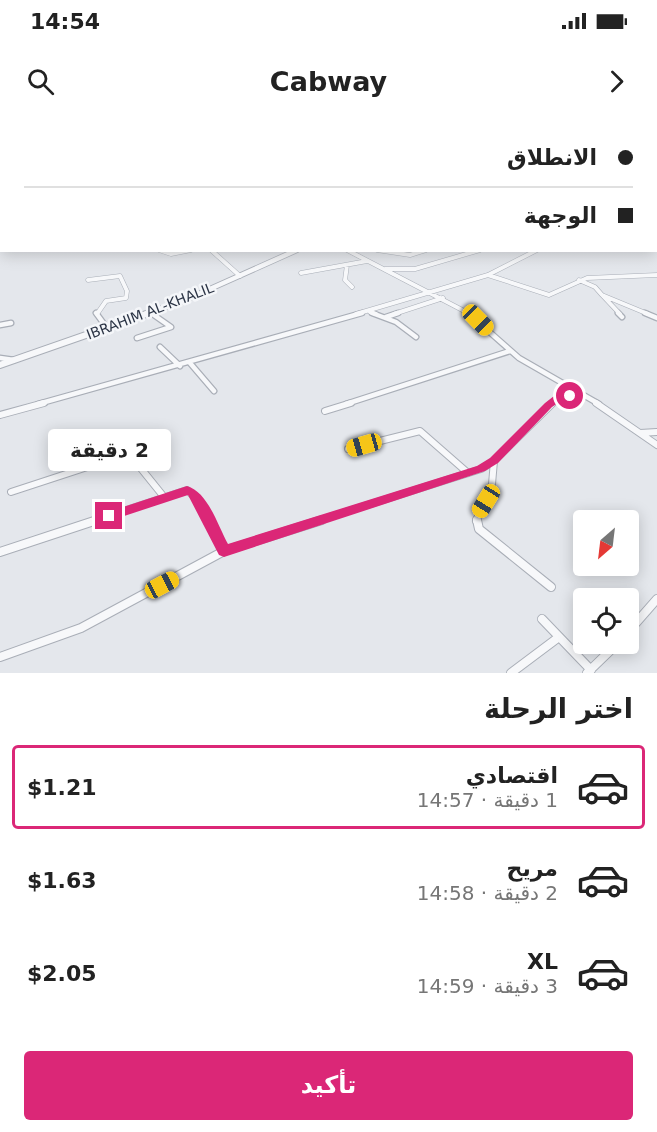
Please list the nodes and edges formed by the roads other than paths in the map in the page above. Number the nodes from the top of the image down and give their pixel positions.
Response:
1 (165, 252) edge
2 (181, 252) edge
3 (213, 252) edge
4 (293, 252) edge
5 (351, 252) edge
6 (389, 252) edge
7 (418, 252) edge
8 (473, 252) edge
9 (533, 252) edge
10 (367, 261) junction
11 (347, 265) junction
12 (382, 268) junction
13 (301, 273) dead end
14 (488, 274) junction
15 (657, 275) edge
16 (240, 276) junction
17 (88, 280) dead end
18 (579, 280) junction
19 (352, 287) dead end
20 (432, 293) junction
21 (602, 295) junction
22 (442, 298) junction
23 (369, 311) junction
24 (151, 313) junction
25 (622, 316) dead end
26 (386, 317) junction
27 (657, 318) edge
28 (11, 323) dead end
29 (0, 326) edge
30 (107, 328) junction
31 (416, 337) dead end
32 (137, 338) dead end
33 (159, 346) dead end
34 (510, 351) junction
35 (0, 358) edge
36 (14, 360) junction
37 (190, 363) junction
38 (0, 365) edge
39 (180, 366) junction
40 (214, 391) dead end
41 (581, 393) junction
42 (325, 411) dead end
43 (0, 415) edge
44 (657, 432) edge
45 (640, 433) junction
46 (657, 445) edge
47 (348, 449) dead end
48 (494, 461) junction
49 (468, 473) junction
50 (11, 492) dead end
51 (164, 497) junction
52 (224, 551) junction
53 (0, 552) edge
54 (550, 587) dead end
55 (657, 599) edge
56 (542, 619) dead end
57 (639, 619) edge
58 (559, 636) junction
59 (607, 654) edge
60 (0, 657) edge
61 (589, 671) edge
62 (511, 673) edge

1 - 2 street
3 - 16 street
4 - 16 street, IBRAHIM AL-KHALIL
5 - 10 street
6 - 7 street
8 - 12 street
9 - 14 street
10 - 11 street
10 - 12 street
11 - 13 street
11 - 19 street
12 - 20 street
14 - 18 street
14 - 20 street
15 - 18 street
16 - 24 street, IBRAHIM AL-KHALIL
17 - 30 street
18 - 21 street
20 - 22 street
20 - 23 street
21 - 25 street
21 - 27 street
22 - 26 street
22 - 34 street
23 - 26 street
23 - 37 street
24 - 30 street, IBRAHIM AL-KHALIL
24 - 32 street
26 - 31 street
28 - 29 street
30 - 36 street, IBRAHIM AL-KHALIL
33 - 39 street
34 - 41 street
34 - 42 street
35 - 36 street
36 - 38 street, IBRAHIM AL-KHALIL
37 - 39 street
37 - 40 street
39 - 43 street
41 - 45 street
41 - 48 street
44 - 45 street
45 - 46 street
47 - 49 street
48 - 49 street
48 - 54 street
49 - 52 street
50 - 51 street
51 - 52 street
51 - 53 street
52 - 60 street
55 - 57 street
56 - 58 street
58 - 61 street
58 - 62 street
59 - 61 street

